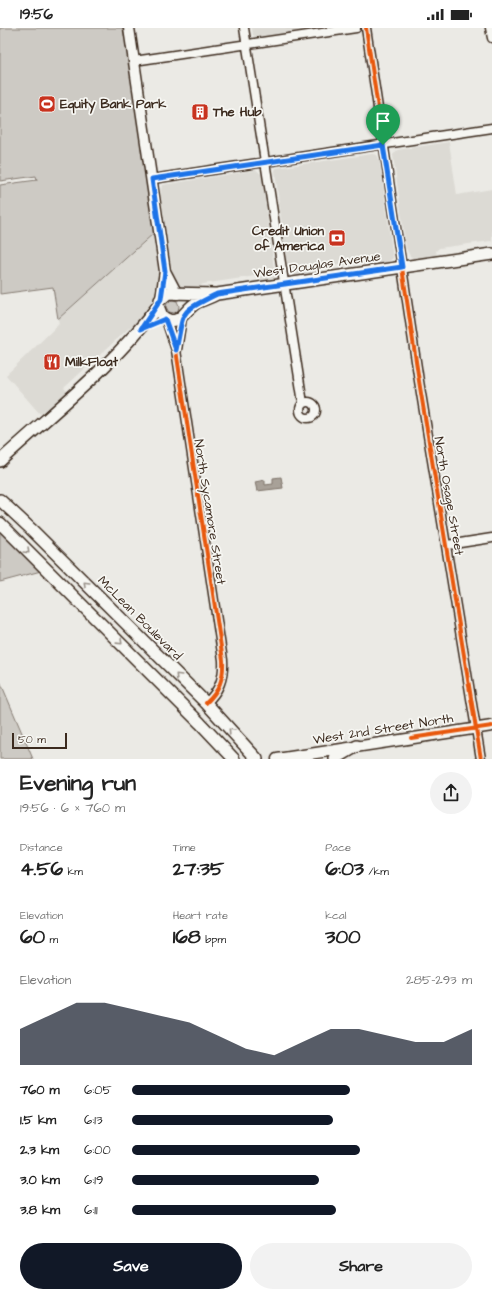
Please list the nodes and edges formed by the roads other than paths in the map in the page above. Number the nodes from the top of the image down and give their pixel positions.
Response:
1 (129, 28) edge
2 (244, 28) edge
3 (356, 28) edge
4 (366, 28) edge
5 (490, 28) edge
6 (492, 38) edge
7 (246, 44) junction
8 (134, 61) junction
9 (492, 128) edge
10 (383, 145) junction
11 (266, 162) junction
12 (152, 179) junction
13 (492, 254) edge
14 (402, 267) junction
15 (165, 271) junction
16 (284, 284) junction
17 (178, 294) junction
18 (217, 294) junction
19 (160, 302) junction
20 (184, 316) junction
21 (166, 319) junction
22 (141, 329) junction
23 (176, 350) junction
24 (304, 403) dead end
25 (0, 460) edge
26 (0, 500) edge
27 (0, 523) edge
28 (492, 538) edge
29 (447, 545) junction
30 (206, 704) junction
31 (492, 726) edge
32 (476, 728) junction
33 (357, 746) junction
34 (234, 759) edge
35 (257, 759) edge
36 (278, 759) edge
37 (335, 759) edge
38 (482, 759) edge

1 - 8 street
2 - 7 street
3 - 7 street
4 - 10 street, North Osage Street
5 - 6 street
7 - 8 street
7 - 11 street
8 - 12 street
9 - 10 street
10 - 11 street
10 - 14 street, North Osage Street
11 - 12 street
11 - 16 street
12 - 15 street
13 - 14 main road, West Douglas Avenue
14 - 16 main road, West Douglas Avenue
14 - 29 street, North Osage Street
15 - 17 street
15 - 19 street
16 - 18 main road, West Douglas Avenue
16 - 24 street
17 - 18 main road, West Douglas Avenue
17 - 19 main road, West Douglas Avenue
17 - 20 main road
18 - 20 main road, West Douglas Avenue
19 - 21 main road
19 - 22 main road
20 - 21 main road
20 - 23 street, North Sycamore Street
21 - 22 main road
21 - 23 street, North Sycamore Street
22 - 25 main road
23 - 30 street, North Sycamore Street
30 -> 26 main road, McLean Boulevard
27 -> 34 main road
28 - 29 street
29 - 32 street, North Osage Street
35 -> 30 main road, McLean Boulevard
31 - 32 street, West 2nd Street North
32 - 33 street, West 2nd Street North
32 - 38 street, North Osage Street
33 - 36 street, West 2nd Street North
33 - 37 main road

